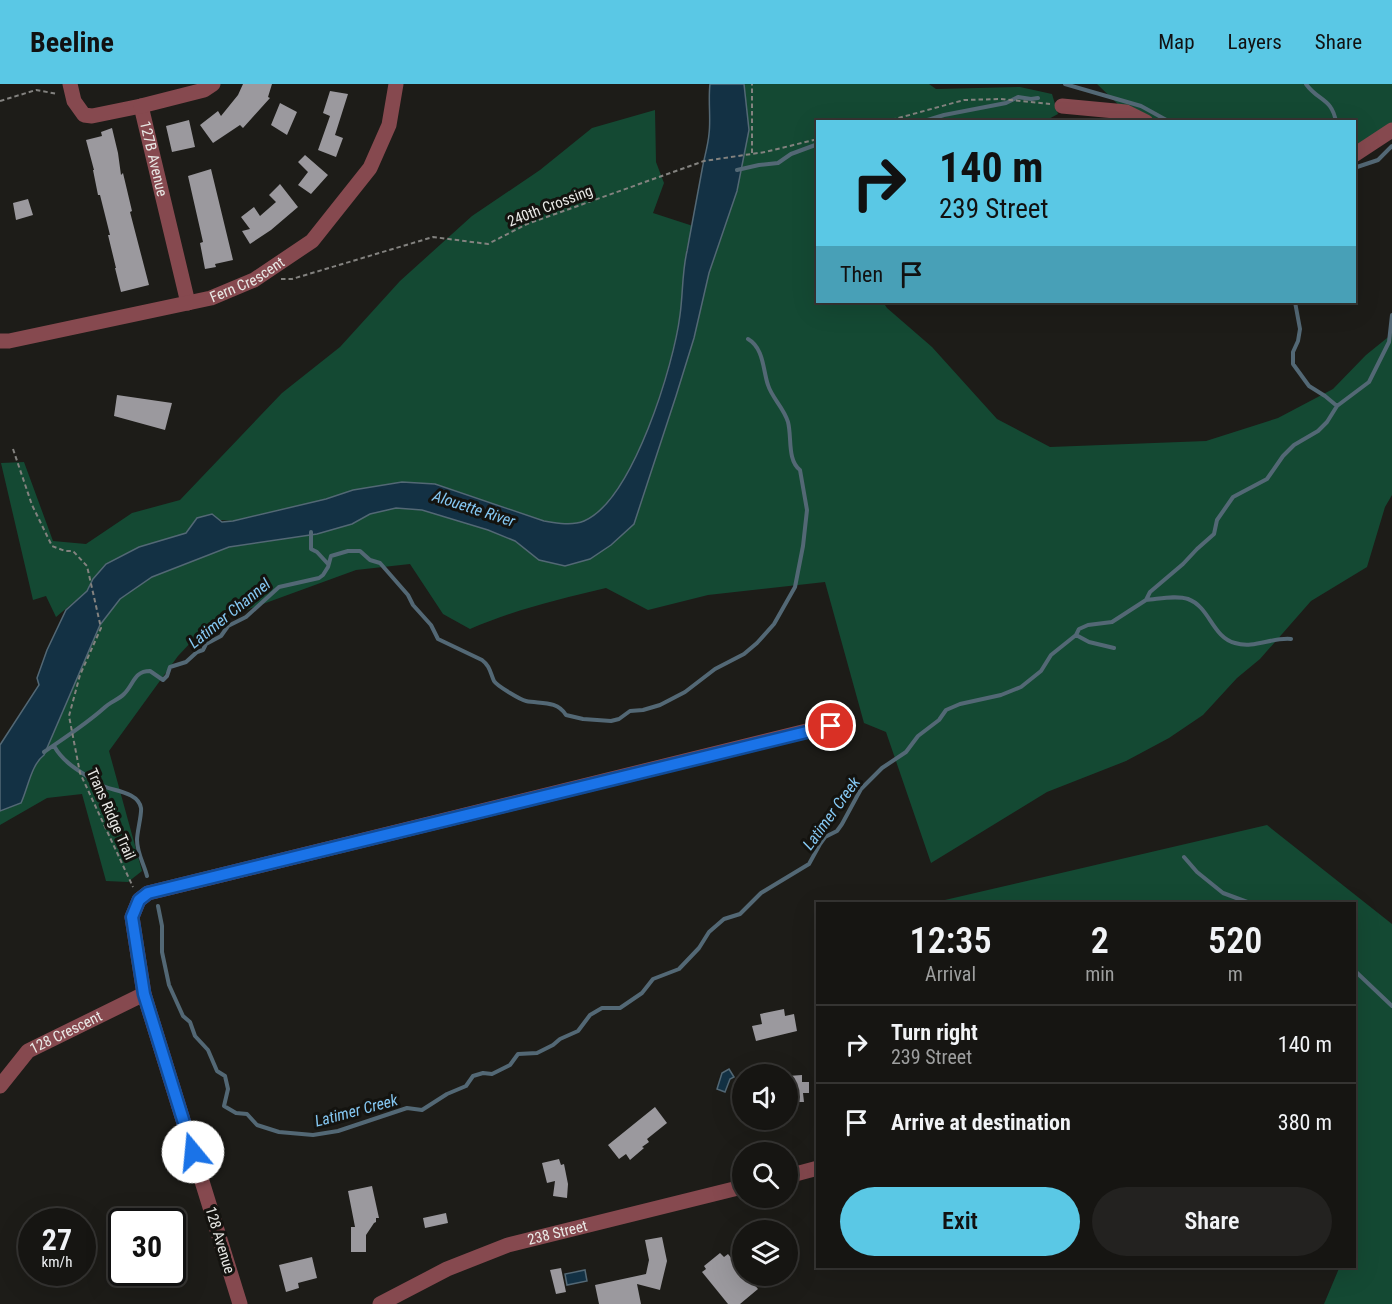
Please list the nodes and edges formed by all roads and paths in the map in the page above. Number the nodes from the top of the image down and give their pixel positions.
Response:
1 (213, 84) edge
2 (396, 84) edge
3 (752, 84) edge
4 (71, 90) edge
5 (0, 100) edge
6 (141, 106) junction
7 (1062, 106) joint
8 (891, 120) edge
9 (1142, 120) edge
10 (1392, 130) edge
11 (816, 138) edge
12 (752, 154) junction
13 (1356, 154) edge
14 (254, 280) junction
15 (188, 303) junction
16 (0, 341) edge
17 (13, 449) dead end
18 (831, 726) dead end
19 (139, 900) junction
20 (144, 994) junction
21 (0, 1086) edge
22 (816, 1169) edge
23 (798, 1173) edge
24 (732, 1189) edge
25 (240, 1304) edge
26 (380, 1304) edge

1 - 6 street
2 - 14 street, Fern Crescent
3 - 12 path
4 - 5 path
4 - 6 street, 127B Avenue
6 - 15 street, 127B Avenue
7 - 8 path
7 - 9 street
10 - 13 street
11 - 12 path, 240th Crossing
12 - 14 path, 240th Crossing
14 - 15 street, Fern Crescent
15 - 16 street, Fern Crescent
17 - 19 path, Trans Ridge Trail
18 - 19 street
19 - 20 street, 128 Avenue
20 - 21 street, 128 Crescent
20 - 25 street, 128 Avenue
22 - 23 street
24 - 26 street, 238 Street

